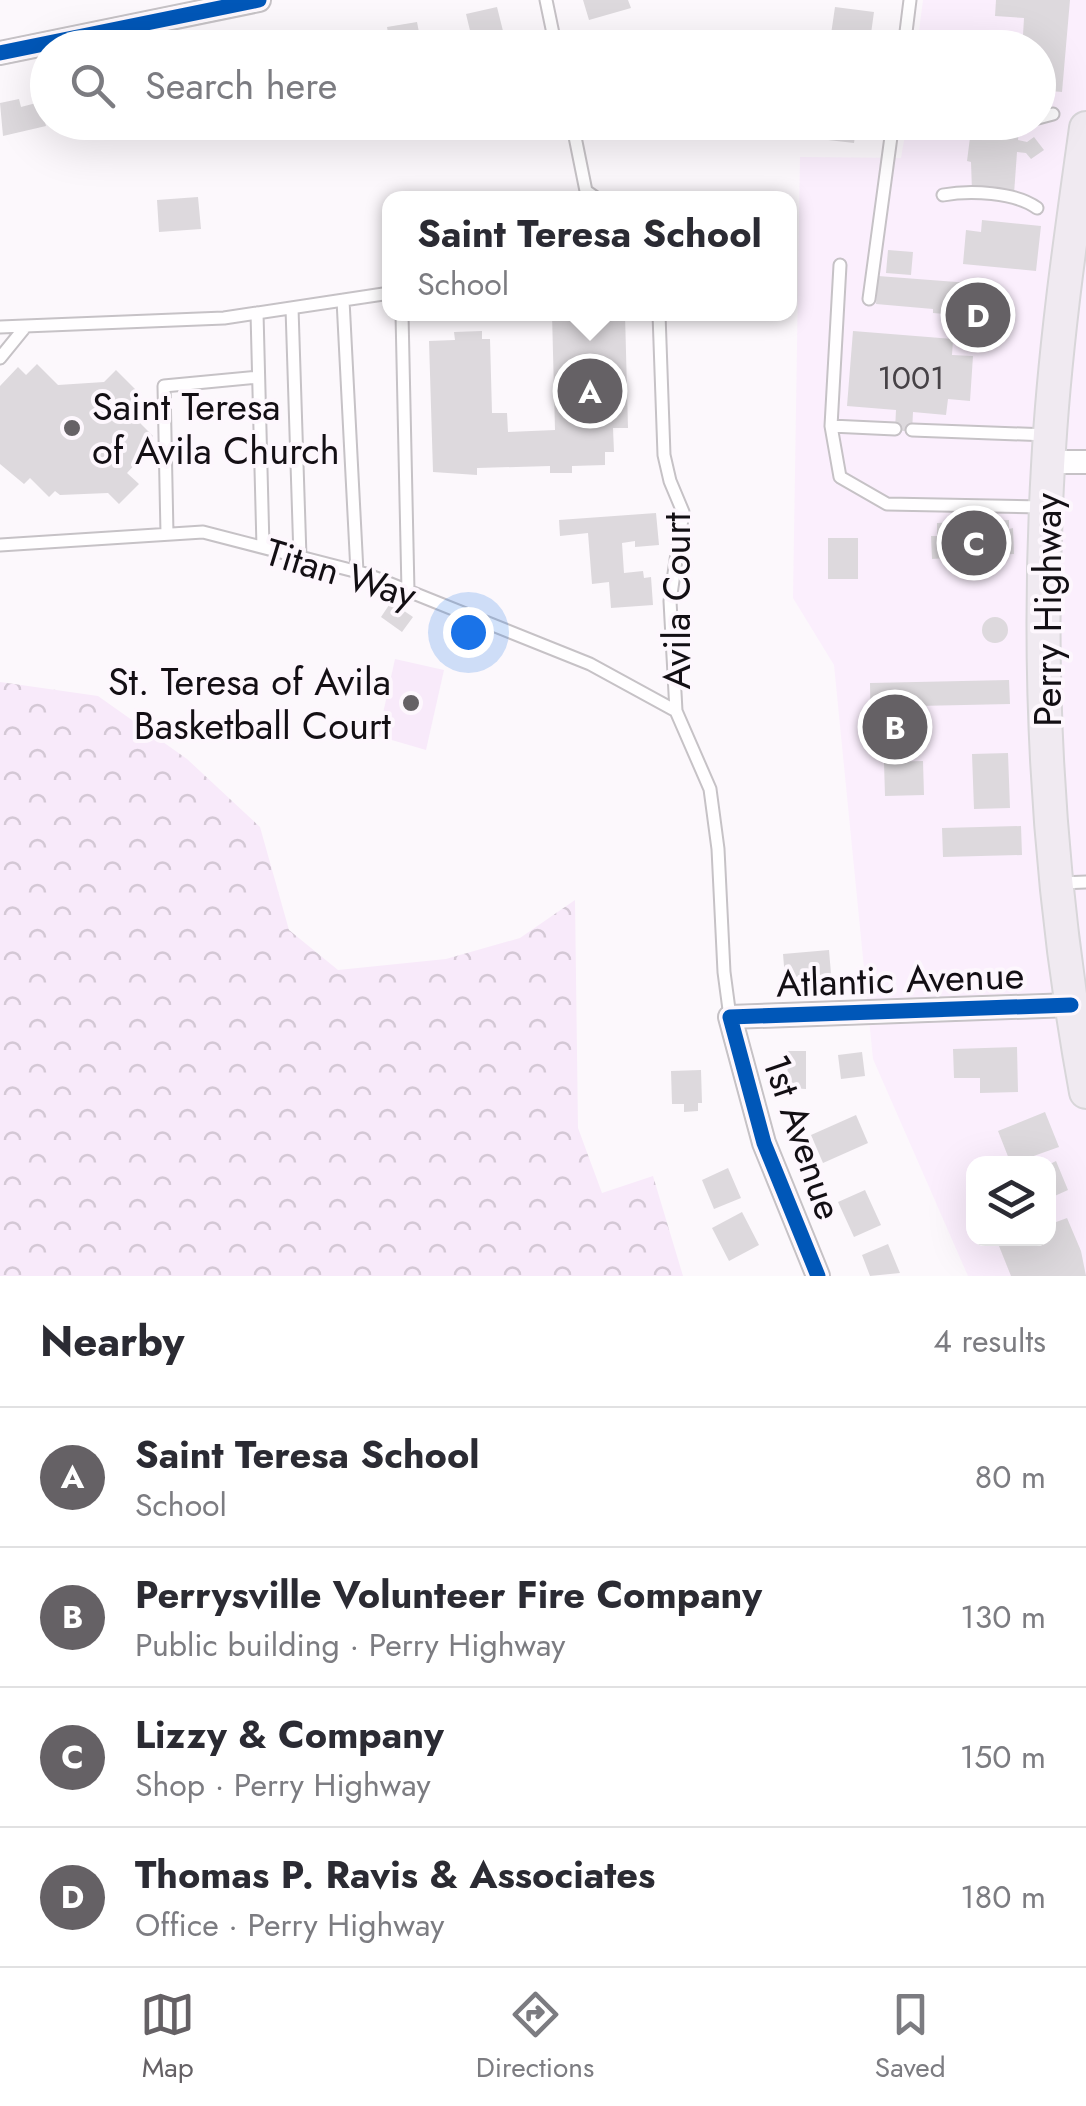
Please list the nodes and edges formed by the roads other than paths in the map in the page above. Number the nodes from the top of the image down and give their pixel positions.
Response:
1 (259, 0) edge
2 (546, 0) edge
3 (910, 0) edge
4 (112, 30) edge
5 (552, 30) edge
6 (906, 30) edge
7 (30, 47) edge
8 (0, 53) edge
9 (1086, 128) edge
10 (576, 140) edge
11 (890, 140) edge
12 (587, 191) edge
13 (1081, 194) edge
14 (943, 195) dead end
15 (1037, 208) dead end
16 (840, 265) dead end
17 (382, 294) edge
18 (343, 300) junction
19 (868, 300) dead end
20 (292, 308) junction
21 (257, 313) junction
22 (402, 321) edge
23 (659, 321) edge
24 (26, 326) junction
25 (0, 327) edge
26 (0, 358) edge
27 (258, 377) junction
28 (831, 426) junction
29 (895, 428) dead end
30 (912, 430) dead end
31 (1049, 449) junction
32 (1086, 462) edge
33 (1046, 508) junction
34 (168, 534) junction
35 (0, 545) edge
36 (263, 548) junction
37 (300, 557) junction
38 (357, 572) junction
39 (408, 591) junction
40 (590, 664) joint
41 (676, 711) junction
42 (1071, 882) edge
43 (1071, 1005) junction
44 (730, 1017) junction
45 (1086, 1092) edge
46 (818, 1276) edge

1 - 4 street
2 - 5 lane
3 - 6 lane
7 - 8 street
9 - 13 main road, Perry Highway
10 - 12 lane
11 - 19 lane
13 - 31 main road, Perry Highway
14 - 15 lane
16 - 28 lane
17 - 18 lane
18 - 20 lane
18 - 38 lane
20 - 21 lane
20 - 37 lane
21 - 24 lane
21 - 27 lane
22 - 39 lane
23 - 41 lane, Avila Court
24 - 25 lane
24 - 26 lane
27 - 34 lane
27 - 36 lane
28 - 29 lane
28 - 33 lane
30 - 31 lane
31 - 32 street
31 - 33 main road, Perry Highway
33 - 42 main road, Perry Highway
34 - 35 lane, Titan Way
34 - 36 lane, Titan Way
36 - 37 lane, Titan Way
37 - 38 lane, Titan Way
38 - 39 lane, Titan Way
39 - 40 lane, Titan Way
40 - 41 lane, Avila Court
41 - 44 lane, Avila Court
42 - 43 main road, Perry Highway
43 - 44 street, Atlantic Avenue
43 - 45 main road, Perry Highway
44 - 46 street, 1st Avenue

